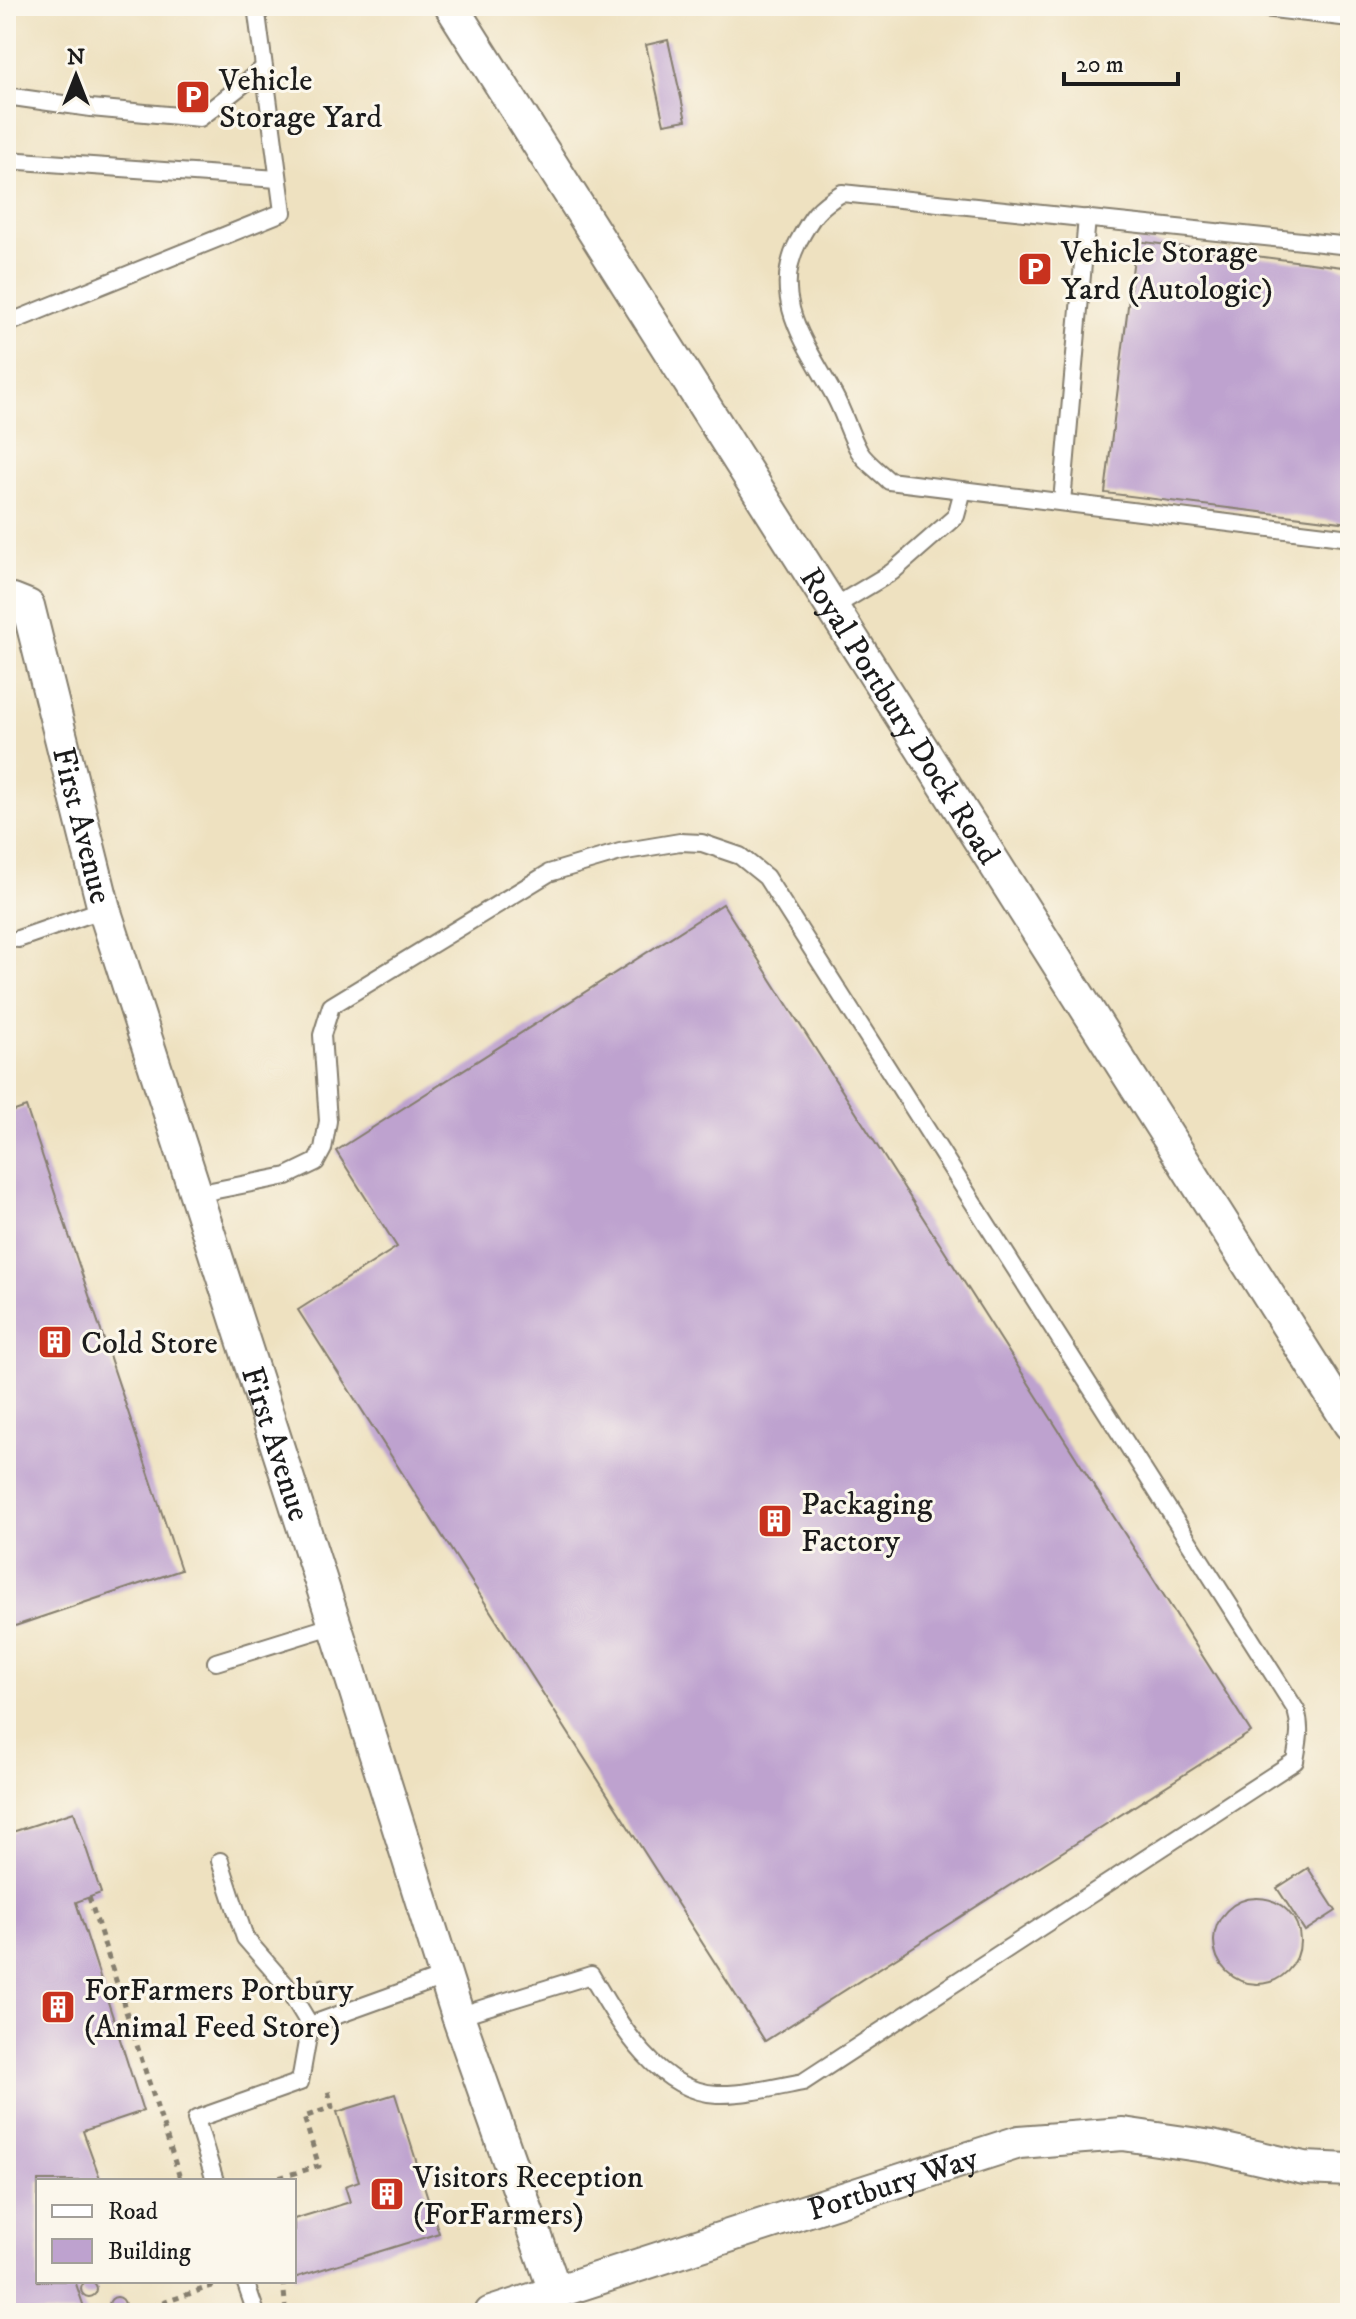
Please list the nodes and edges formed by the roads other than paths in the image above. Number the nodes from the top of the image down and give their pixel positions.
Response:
1 (256, 6) edge
2 (451, 6) edge
3 (1246, 6) edge
4 (1350, 18) edge
5 (264, 68) junction
6 (6, 96) edge
7 (6, 160) edge
8 (278, 179) junction
9 (1087, 218) junction
10 (1350, 246) edge
11 (6, 324) edge
12 (963, 490) junction
13 (1062, 502) junction
14 (1350, 538) edge
15 (9, 599) edge
16 (832, 608) junction
17 (104, 909) junction
18 (18, 939) dead end
19 (196, 1194) junction
20 (1350, 1424) edge
21 (335, 1625) junction
22 (216, 1662) dead end
23 (220, 1861) dead end
24 (446, 1976) junction
25 (458, 2016) junction
26 (310, 2025) junction
27 (1304, 2168) junction
28 (1350, 2170) edge
29 (214, 2179) edge
30 (1350, 2190) edge
31 (246, 2283) edge
32 (555, 2291) junction
33 (256, 2313) edge
34 (491, 2313) edge

1 - 5 lane
2 - 16 street, Royal Portbury Dock Road
3 - 4 lane
5 - 6 lane
5 - 8 lane
7 - 8 lane
8 - 11 lane
9 - 10 lane
9 - 12 lane
9 - 13 lane
12 - 13 lane
12 - 16 lane
13 - 14 lane
15 - 17 street, First Avenue
16 - 20 street, Royal Portbury Dock Road
17 - 18 lane
17 - 19 street, First Avenue
19 - 21 street, First Avenue
19 - 25 lane
21 - 22 lane
21 - 24 street, First Avenue
23 - 26 lane
24 - 25 street, First Avenue
24 - 26 lane
25 - 32 street, First Avenue
26 - 29 lane
27 - 28 street, Portbury Way
27 - 30 street, Portbury Way
27 - 32 street, Portbury Way
31 - 33 lane
32 - 34 street, Portbury Way

